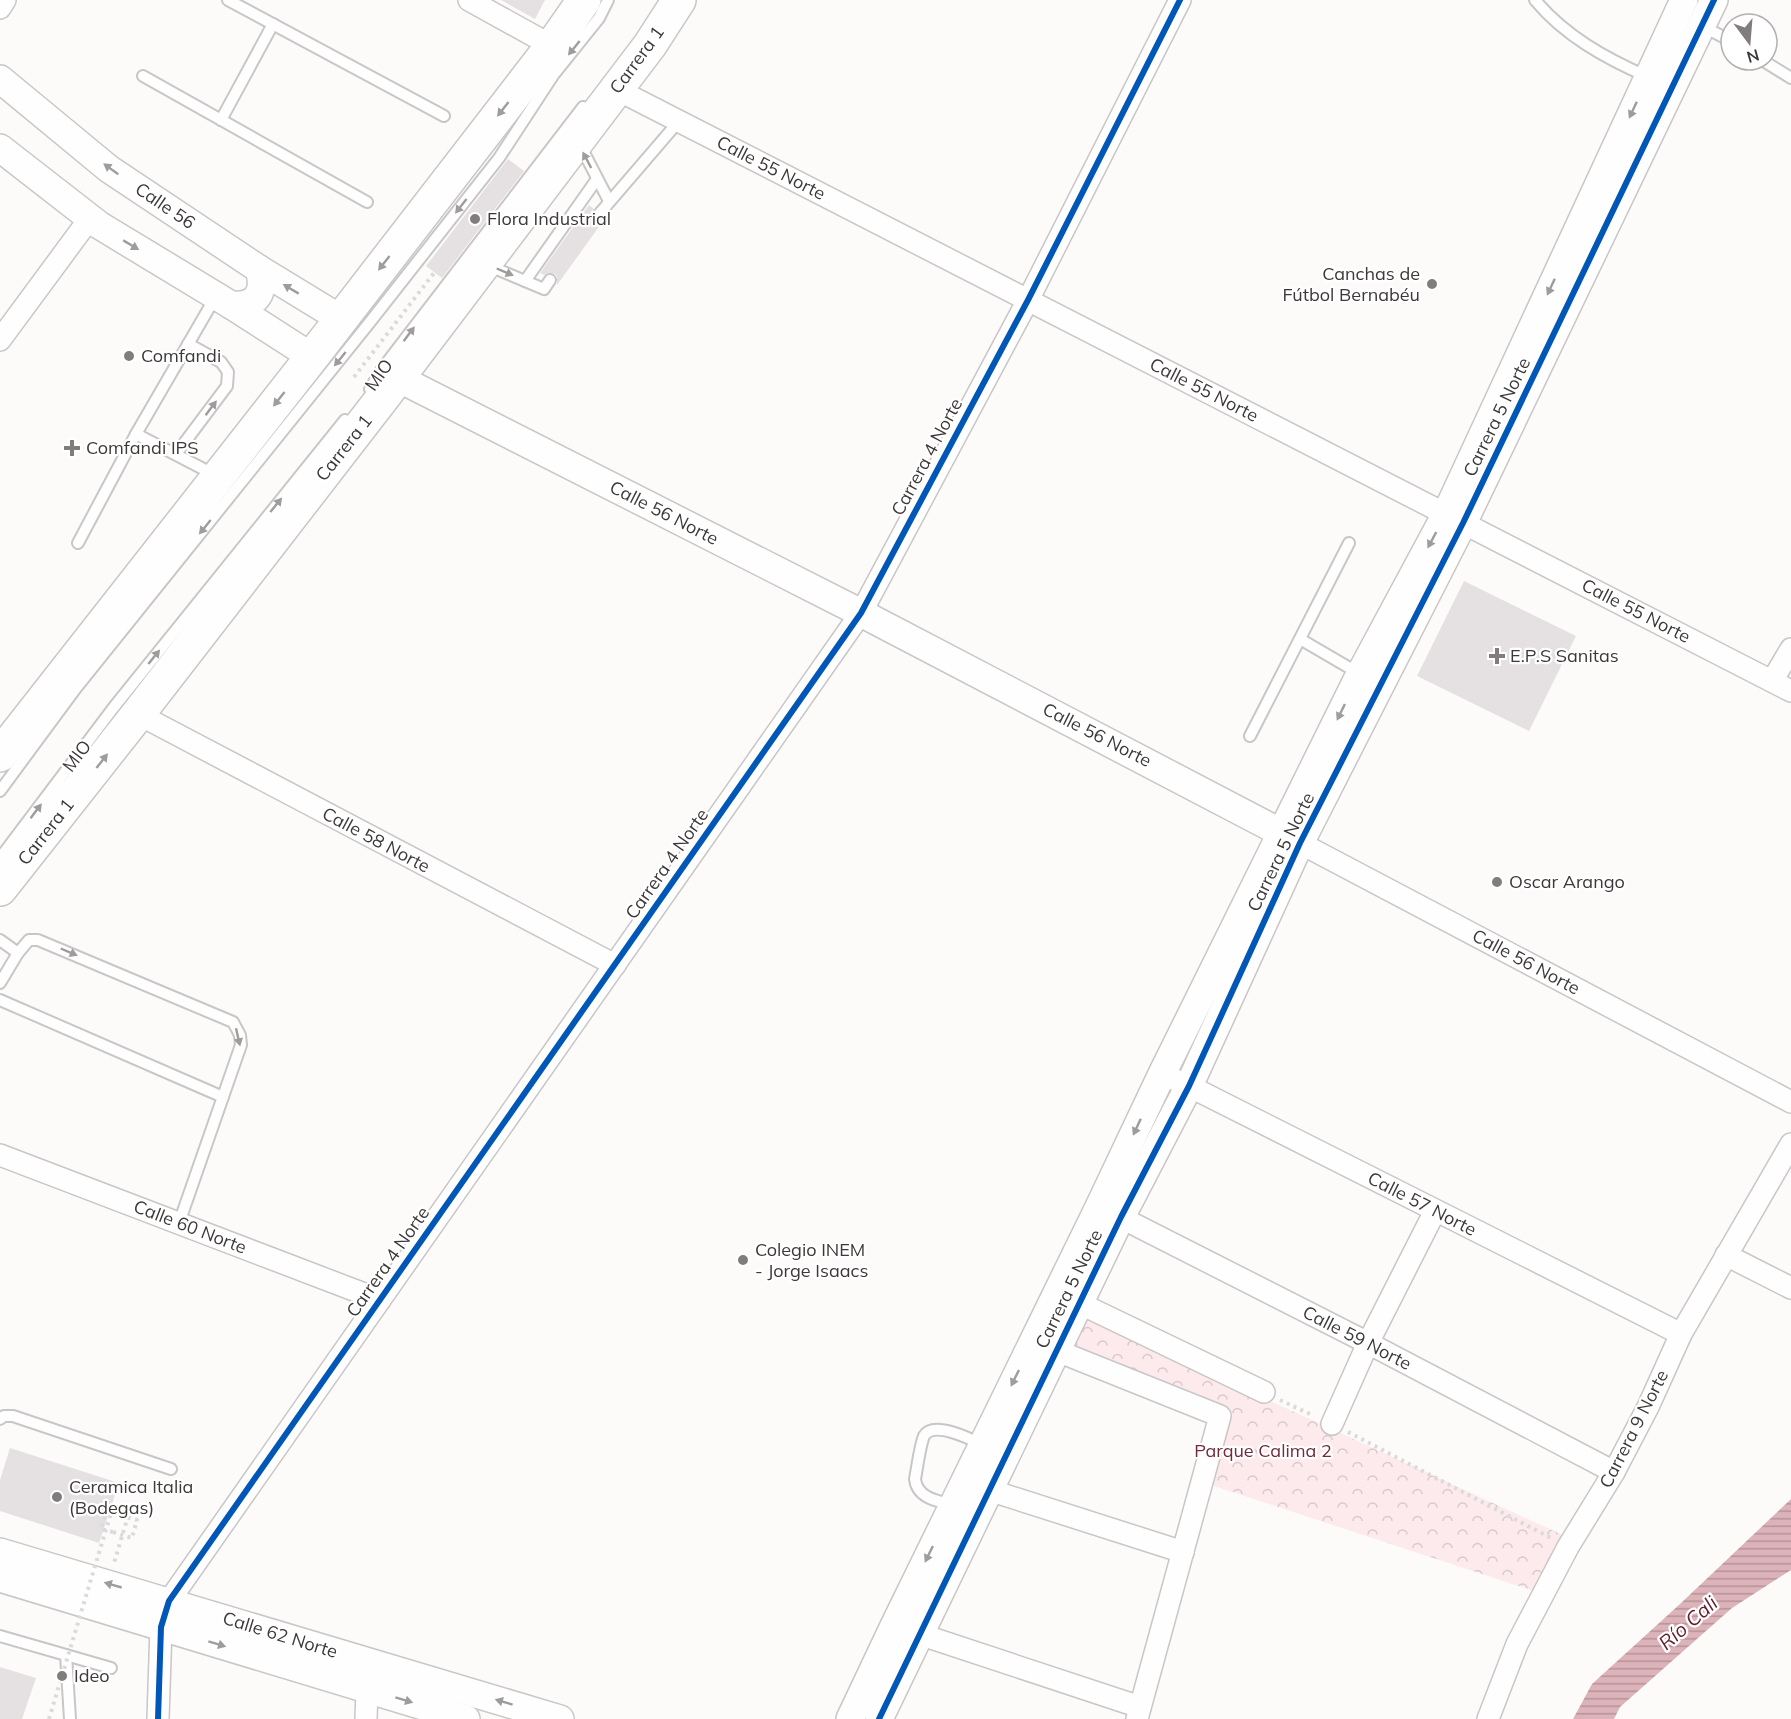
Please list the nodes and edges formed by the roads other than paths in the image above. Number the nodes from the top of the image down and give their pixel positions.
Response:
1 (5, 0) edge
2 (228, 0) edge
3 (469, 0) edge
4 (584, 0) edge
5 (608, 0) edge
6 (679, 0) edge
7 (1180, 0) edge
8 (1535, 0) edge
9 (1684, 0) edge
10 (1713, 0) edge
11 (0, 8) edge
12 (273, 24) junction
13 (1702, 26) junction
14 (1719, 35) edge
15 (552, 46) junction
16 (143, 76) dead end
17 (1648, 77) junction
18 (0, 79) edge
19 (602, 95) junction
20 (444, 116) dead end
21 (220, 120) junction
22 (679, 121) junction
23 (577, 141) junction
24 (0, 148) edge
25 (597, 179) junction
26 (609, 201) junction
27 (367, 202) dead end
28 (600, 213) dead end
29 (90, 218) junction
30 (484, 264) junction
31 (259, 269) junction
32 (550, 280) dead end
33 (525, 281) junction
34 (1028, 300) junction
35 (224, 301) junction
36 (341, 319) junction
37 (0, 340) edge
38 (188, 344) junction
39 (312, 357) junction
40 (398, 378) junction
41 (364, 397) dead end
42 (349, 415) dead end
43 (136, 434) junction
44 (176, 454) junction
45 (218, 477) junction
46 (1455, 518) junction
47 (78, 543) dead end
48 (1349, 543) dead end
49 (861, 613) junction
50 (1300, 639) junction
51 (1791, 649) edge
52 (1360, 674) junction
53 (1772, 681) junction
54 (1791, 691) edge
55 (138, 714) junction
56 (1250, 736) dead end
57 (0, 755) edge
58 (0, 791) edge
59 (1291, 837) junction
60 (0, 858) edge
61 (0, 889) edge
62 (0, 940) edge
63 (18, 953) junction
64 (615, 965) junction
65 (0, 983) edge
66 (0, 1000) edge
67 (1162, 1074) junction
68 (1189, 1086) junction
69 (223, 1097) junction
70 (1791, 1102) edge
71 (1791, 1144) edge
72 (0, 1155) edge
73 (1435, 1210) junction
74 (1110, 1212) junction
75 (179, 1223) junction
76 (1726, 1255) junction
77 (1791, 1288) edge
78 (380, 1300) junction
79 (1079, 1304) junction
80 (1681, 1334) junction
81 (1368, 1343) junction
82 (1045, 1346) junction
83 (1264, 1392) road end
84 (0, 1419) edge
85 (1332, 1424) road end
86 (982, 1446) junction
87 (171, 1470) dead end
88 (1614, 1472) junction
89 (978, 1484) junction
90 (953, 1505) junction
91 (0, 1552) edge
92 (1183, 1552) junction
93 (0, 1578) edge
94 (169, 1601) junction
95 (894, 1626) junction
96 (161, 1627) junction
97 (920, 1634) junction
98 (0, 1636) edge
99 (66, 1655) junction
100 (111, 1668) dead end
101 (367, 1689) junction
102 (1138, 1713) edge
103 (70, 1719) edge
104 (158, 1719) edge
105 (366, 1719) edge
106 (466, 1719) edge
107 (560, 1719) edge
108 (850, 1719) edge
109 (879, 1719) edge
110 (1488, 1719) edge

1 - 11 street
2 - 12 lane
3 - 15 street
4 - 15 main road
5 -> 58 lane
6 - 19 main road, Carrera 1
7 - 34 street, Carrera 4 Norte
8 - 17 lane
9 - 17 street, Carrera 5 Norte
10 - 13 street, Carrera 5 Norte
12 - 20 lane
12 - 21 lane
13 - 14 lane
13 - 46 street, Carrera 5 Norte
15 -> 36 main road
16 - 21 lane
17 -> 46 street, Carrera 5 Norte
31 -> 18 street, Calle 56
19 - 22 street, Calle 55 Norte
19 - 23 main road, Carrera 1
41 -> 19 lane, MIO
21 - 27 lane
22 - 26 lane
22 - 34 street, Calle 55 Norte
25 -> 23 lane
23 - 30 main road, Carrera 1
24 - 29 street
25 - 26 lane
25 - 33 lane
26 - 28 lane
29 -> 35 street
29 - 37 street
30 -> 33 lane
30 - 40 main road, Carrera 1
31 - 35 street
36 -> 31 street, Calle 56
32 - 33 lane
34 - 46 street, Calle 55 Norte
34 - 49 street, Carrera 4 Norte
35 - 38 lane
35 - 39 street
36 - 39 main road
38 - 43 lane
44 -> 38 lane
39 -> 45 main road
40 - 49 street, Calle 56 Norte
40 - 55 main road, Carrera 1
60 -> 42 lane, MIO
43 - 44 lane
43 - 47 lane
44 - 45 lane
45 - 57 main road
46 -> 52 street, Carrera 5 Norte
46 - 53 street, Calle 55 Norte
46 - 59 street, Carrera 5 Norte
48 - 50 lane
49 - 59 street, Calle 56 Norte
49 - 64 street, Carrera 4 Norte
50 - 52 lane
50 - 56 lane
51 - 53 street
52 -> 59 street, Carrera 5 Norte
53 - 54 street, Calle 55 Norte
61 -> 55 main road, Carrera 1
55 - 64 street, Calle 58 Norte
59 - 67 street, Carrera 5 Norte
59 - 68 street, Carrera 5 Norte
59 - 70 street, Calle 56 Norte
62 - 63 lane
63 - 65 lane
63 -> 69 lane
64 - 78 street, Carrera 4 Norte
66 - 69 lane
67 - 68 street, Calle 57 Norte
67 -> 74 street, Carrera 5 Norte
68 - 73 street, Calle 57 Norte
68 - 74 street, Carrera 5 Norte
69 - 75 lane
71 - 76 street, Carrera 9 Norte
72 - 75 street, Calle 60 Norte
73 - 80 street, Calle 57 Norte
73 - 81 street
74 - 79 street, Carrera 5 Norte
74 - 81 street, Calle 59 Norte
74 - 82 street, Carrera 5 Norte
75 - 78 street, Calle 60 Norte
76 - 77 street
76 - 80 street, Carrera 9 Norte
78 - 94 street, Carrera 4 Norte
79 - 82 street, Carrera 5 Norte
79 - 83 street
80 - 88 street, Carrera 9 Norte
81 - 85 street
81 - 88 street, Calle 59 Norte
82 -> 86 street, Carrera 5 Norte
82 - 89 street, Carrera 5 Norte
82 - 92 street
84 - 87 lane
86 - 89 street, Carrera 5 Norte
86 - 90 lane
88 - 110 street, Carrera 9 Norte
89 - 90 street, Carrera 5 Norte
89 - 92 street
89 - 97 street, Carrera 5 Norte
90 -> 95 street, Carrera 5 Norte
94 -> 91 street, Calle 62 Norte
92 - 102 street
93 - 96 street, Calle 62 Norte
94 - 96 street, Carrera 4 Norte
107 -> 94 street, Calle 62 Norte
95 - 97 street
95 - 108 street, Carrera 5 Norte
96 -> 101 street, Calle 62 Norte
96 - 104 street, Carrera 4 Norte
97 - 102 street
97 - 109 street, Carrera 5 Norte
98 - 99 lane
99 - 100 lane
99 - 103 lane
101 - 105 street
101 -> 106 street, Calle 62 Norte

